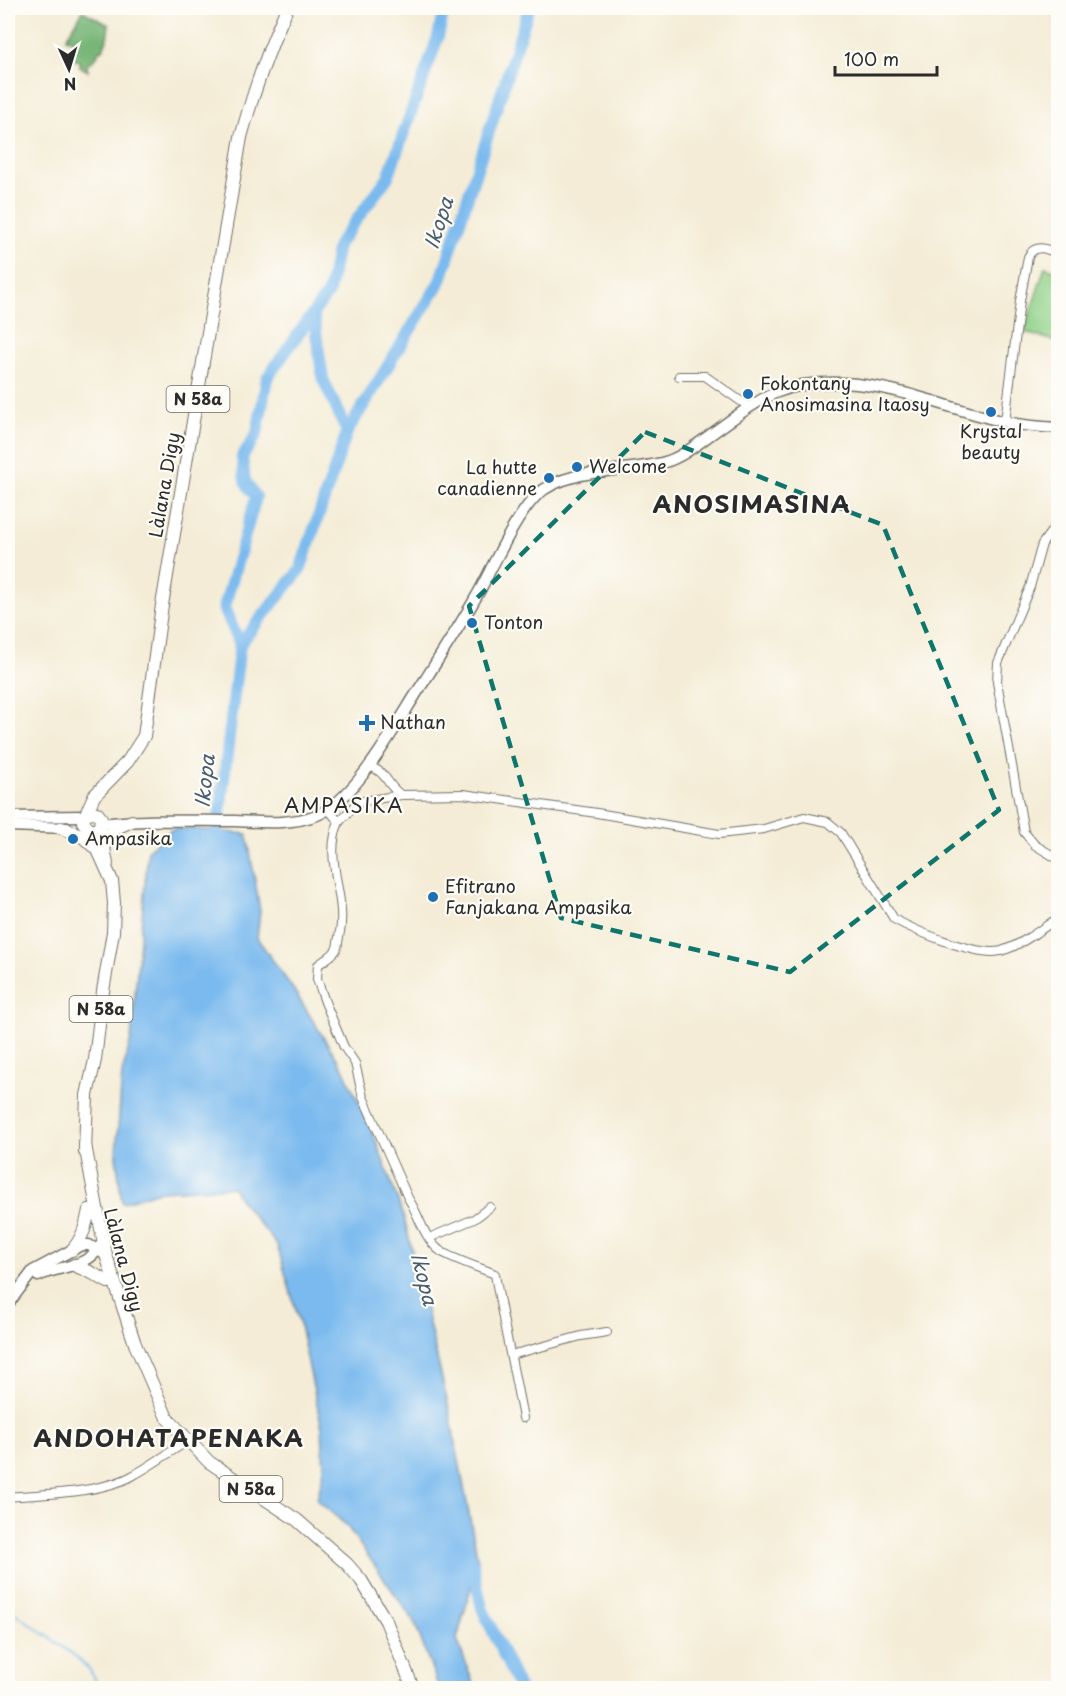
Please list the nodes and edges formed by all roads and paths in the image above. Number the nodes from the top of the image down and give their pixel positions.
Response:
1 (287, 8) edge
2 (1059, 254) edge
3 (679, 376) dead end
4 (749, 407) junction
5 (1005, 422) junction
6 (1059, 428) edge
7 (1059, 522) edge
8 (368, 766) junction
9 (106, 784) junction
10 (401, 795) junction
11 (328, 809) junction
12 (85, 815) junction
13 (8, 817) edge
14 (136, 820) junction
15 (339, 822) junction
16 (98, 823) junction
17 (8, 826) edge
18 (61, 828) junction
19 (100, 848) junction
20 (1059, 859) edge
21 (1059, 918) edge
22 (85, 1145) junction
23 (490, 1207) dead end
24 (89, 1209) junction
25 (429, 1238) junction
26 (102, 1249) junction
27 (72, 1250) junction
28 (74, 1265) junction
29 (26, 1280) junction
30 (108, 1282) junction
31 (8, 1304) edge
32 (607, 1332) dead end
33 (135, 1344) junction
34 (511, 1355) junction
35 (523, 1418) dead end
36 (188, 1441) junction
37 (8, 1497) edge
38 (413, 1689) edge

1 - 9 main road, Làlana Digy / N 58a
2 - 5 street
3 - 4 street
4 - 5 street
4 - 8 street
5 - 6 street
7 - 20 street
8 - 10 street
8 - 11 street
9 - 12 main road, N 58a
9 - 16 main road, N 58a
10 - 15 street
10 - 21 street
11 - 14 street
11 - 15 street
12 - 13 street
12 - 16 main road
14 - 16 street
14 - 19 main road
15 - 25 street
16 - 18 street
16 - 19 main road, N 58a
17 - 18 street
18 - 19 main road
19 - 22 main road, Làlana Digy / N 58a
22 - 24 main road, Làlana Digy / N 58a
22 - 26 main road, Làlana Digy / N 58a
23 - 25 street
24 - 26 main road, Làlana Digy / N 58a
24 - 27 main road
25 - 34 street
26 - 27 street
26 - 28 street
26 - 30 main road, Làlana Digy / N 58a
26 - 33 main road, Làlana Digy / N 58a
27 - 29 street
28 - 29 street
28 - 30 main road
29 - 31 street
30 - 33 main road, Làlana Digy / N 58a
32 - 34 street
33 - 36 main road, Làlana Digy / N 58a
34 - 35 street
36 - 37 street
36 - 38 main road, Làlana Digy / N 58a

